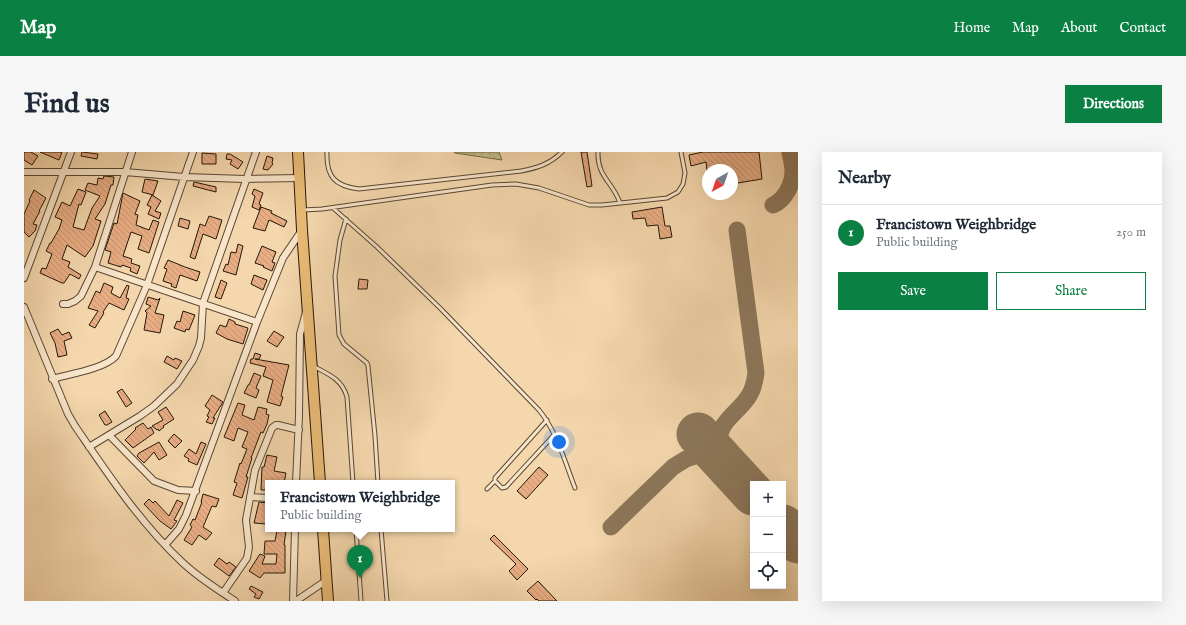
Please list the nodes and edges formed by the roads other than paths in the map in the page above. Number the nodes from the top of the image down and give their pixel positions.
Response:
1 (71, 152) edge
2 (132, 152) edge
3 (193, 152) edge
4 (256, 152) edge
5 (298, 152) edge
6 (327, 152) edge
7 (562, 152) edge
8 (598, 152) edge
9 (681, 152) edge
10 (24, 172) edge
11 (64, 172) junction
12 (125, 172) junction
13 (184, 177) junction
14 (300, 178) junction
15 (245, 179) junction
16 (620, 203) junction
17 (333, 208) junction
18 (302, 210) junction
19 (346, 218) junction
20 (302, 230) junction
21 (96, 267) junction
22 (24, 278) edge
23 (147, 285) junction
24 (203, 303) junction
25 (63, 304) dead end
26 (308, 306) junction
27 (24, 307) edge
28 (257, 322) junction
29 (312, 366) junction
30 (52, 379) junction
31 (547, 420) junction
32 (299, 430) junction
33 (109, 435) junction
34 (554, 435) junction
35 (89, 447) junction
36 (296, 480) edge
37 (320, 480) edge
38 (353, 480) edge
39 (378, 480) edge
40 (494, 481) junction
41 (575, 488) dead end
42 (487, 489) dead end
43 (196, 491) junction
44 (250, 497) junction
45 (265, 498) edge
46 (295, 532) edge
47 (323, 532) edge
48 (356, 532) edge
49 (381, 532) edge
50 (165, 545) junction
51 (327, 580) junction
52 (223, 593) junction
53 (235, 601) edge
54 (294, 601) edge
55 (328, 601) edge
56 (361, 601) edge
57 (387, 601) edge

1 - 11 street
2 - 12 street
3 - 13 street
4 - 15 street
5 - 14 highway
6 - 7 lane
8 - 16 lane
9 - 16 lane
10 - 11 street
11 - 12 street
11 - 22 street
12 - 13 street
12 - 21 street
13 - 15 street
13 - 23 street
14 - 15 street
14 - 18 highway
15 - 24 street
16 - 17 lane
17 - 18 lane
17 - 19 lane
18 - 20 highway
19 - 31 lane
19 - 39 lane
20 - 26 highway
20 - 28 street
21 - 23 street
21 - 25 street
23 - 24 street
23 - 30 street
24 - 28 street
24 - 33 street
26 - 29 highway
26 - 32 street
27 - 30 street
28 - 43 street
29 - 37 highway
29 - 38 lane
30 - 35 street
31 - 34 lane
31 - 40 lane
32 - 36 street
32 - 44 street
33 - 35 street
33 - 43 street
34 - 40 lane
34 - 41 lane
35 - 50 street
40 - 42 lane
43 - 50 street
44 - 45 street
44 - 52 street
46 - 54 street
47 - 51 highway
48 - 56 lane
49 - 57 lane
50 - 52 street
51 - 54 street
51 - 55 highway
52 - 53 street

